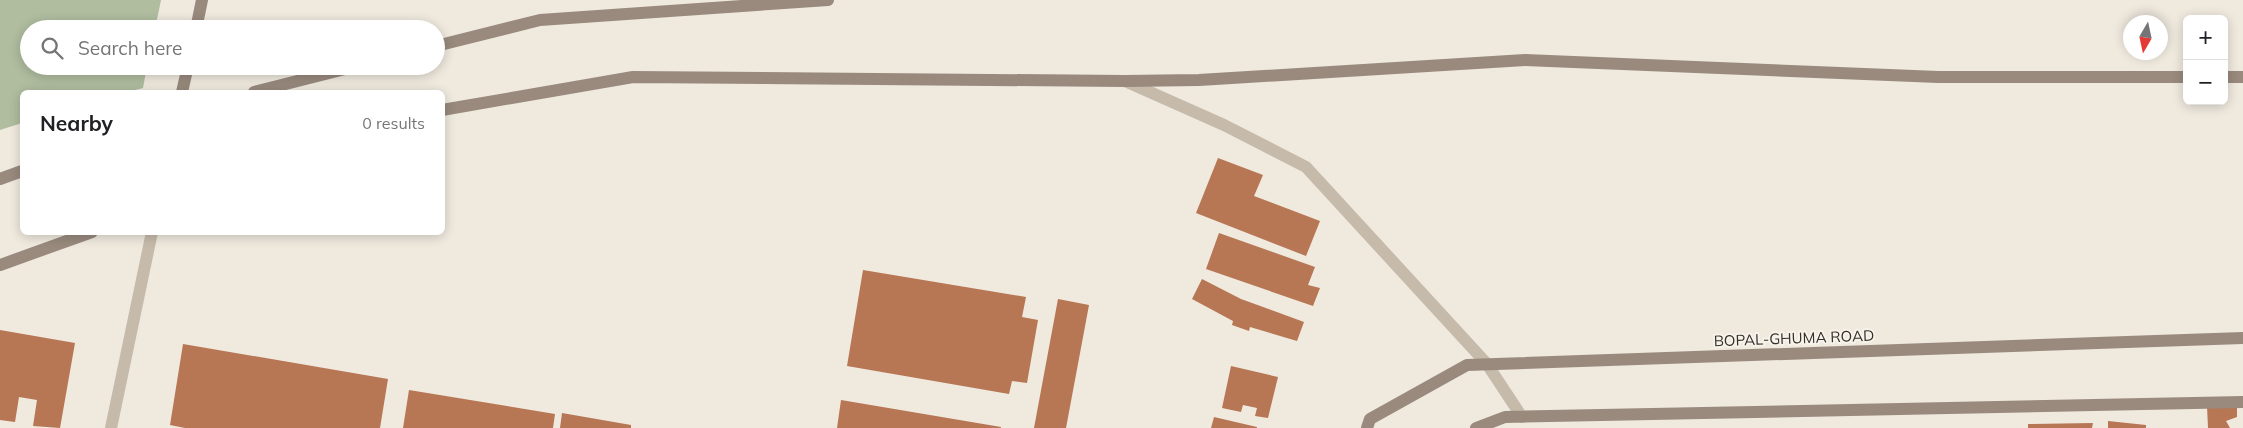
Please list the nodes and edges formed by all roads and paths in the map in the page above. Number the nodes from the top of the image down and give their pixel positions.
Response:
1 (202, 0) edge
2 (828, 0) edge
3 (198, 20) edge
4 (445, 44) edge
5 (186, 75) edge
6 (321, 75) edge
7 (2183, 77) edge
8 (2228, 77) edge
9 (2243, 77) edge
10 (1125, 81) junction
11 (182, 90) edge
12 (262, 90) edge
13 (445, 109) edge
14 (20, 172) edge
15 (0, 179) edge
16 (84, 235) edge
17 (151, 235) edge
18 (0, 265) edge
19 (2243, 338) edge
20 (1487, 364) junction
21 (2243, 402) edge
22 (1522, 417) junction
23 (111, 428) edge
24 (1367, 428) edge
25 (1476, 428) edge

1 - 3 street
2 - 4 street
5 - 11 street
6 - 12 street
7 - 10 street
8 - 9 street
10 - 13 street
10 - 20 street
14 - 15 street
16 - 18 street
17 - 23 street
19 - 20 street, BOPAL-GHUMA ROAD
20 - 22 street
20 - 24 street, BOPAL-GHUMA ROAD
21 - 22 street
22 - 25 street

